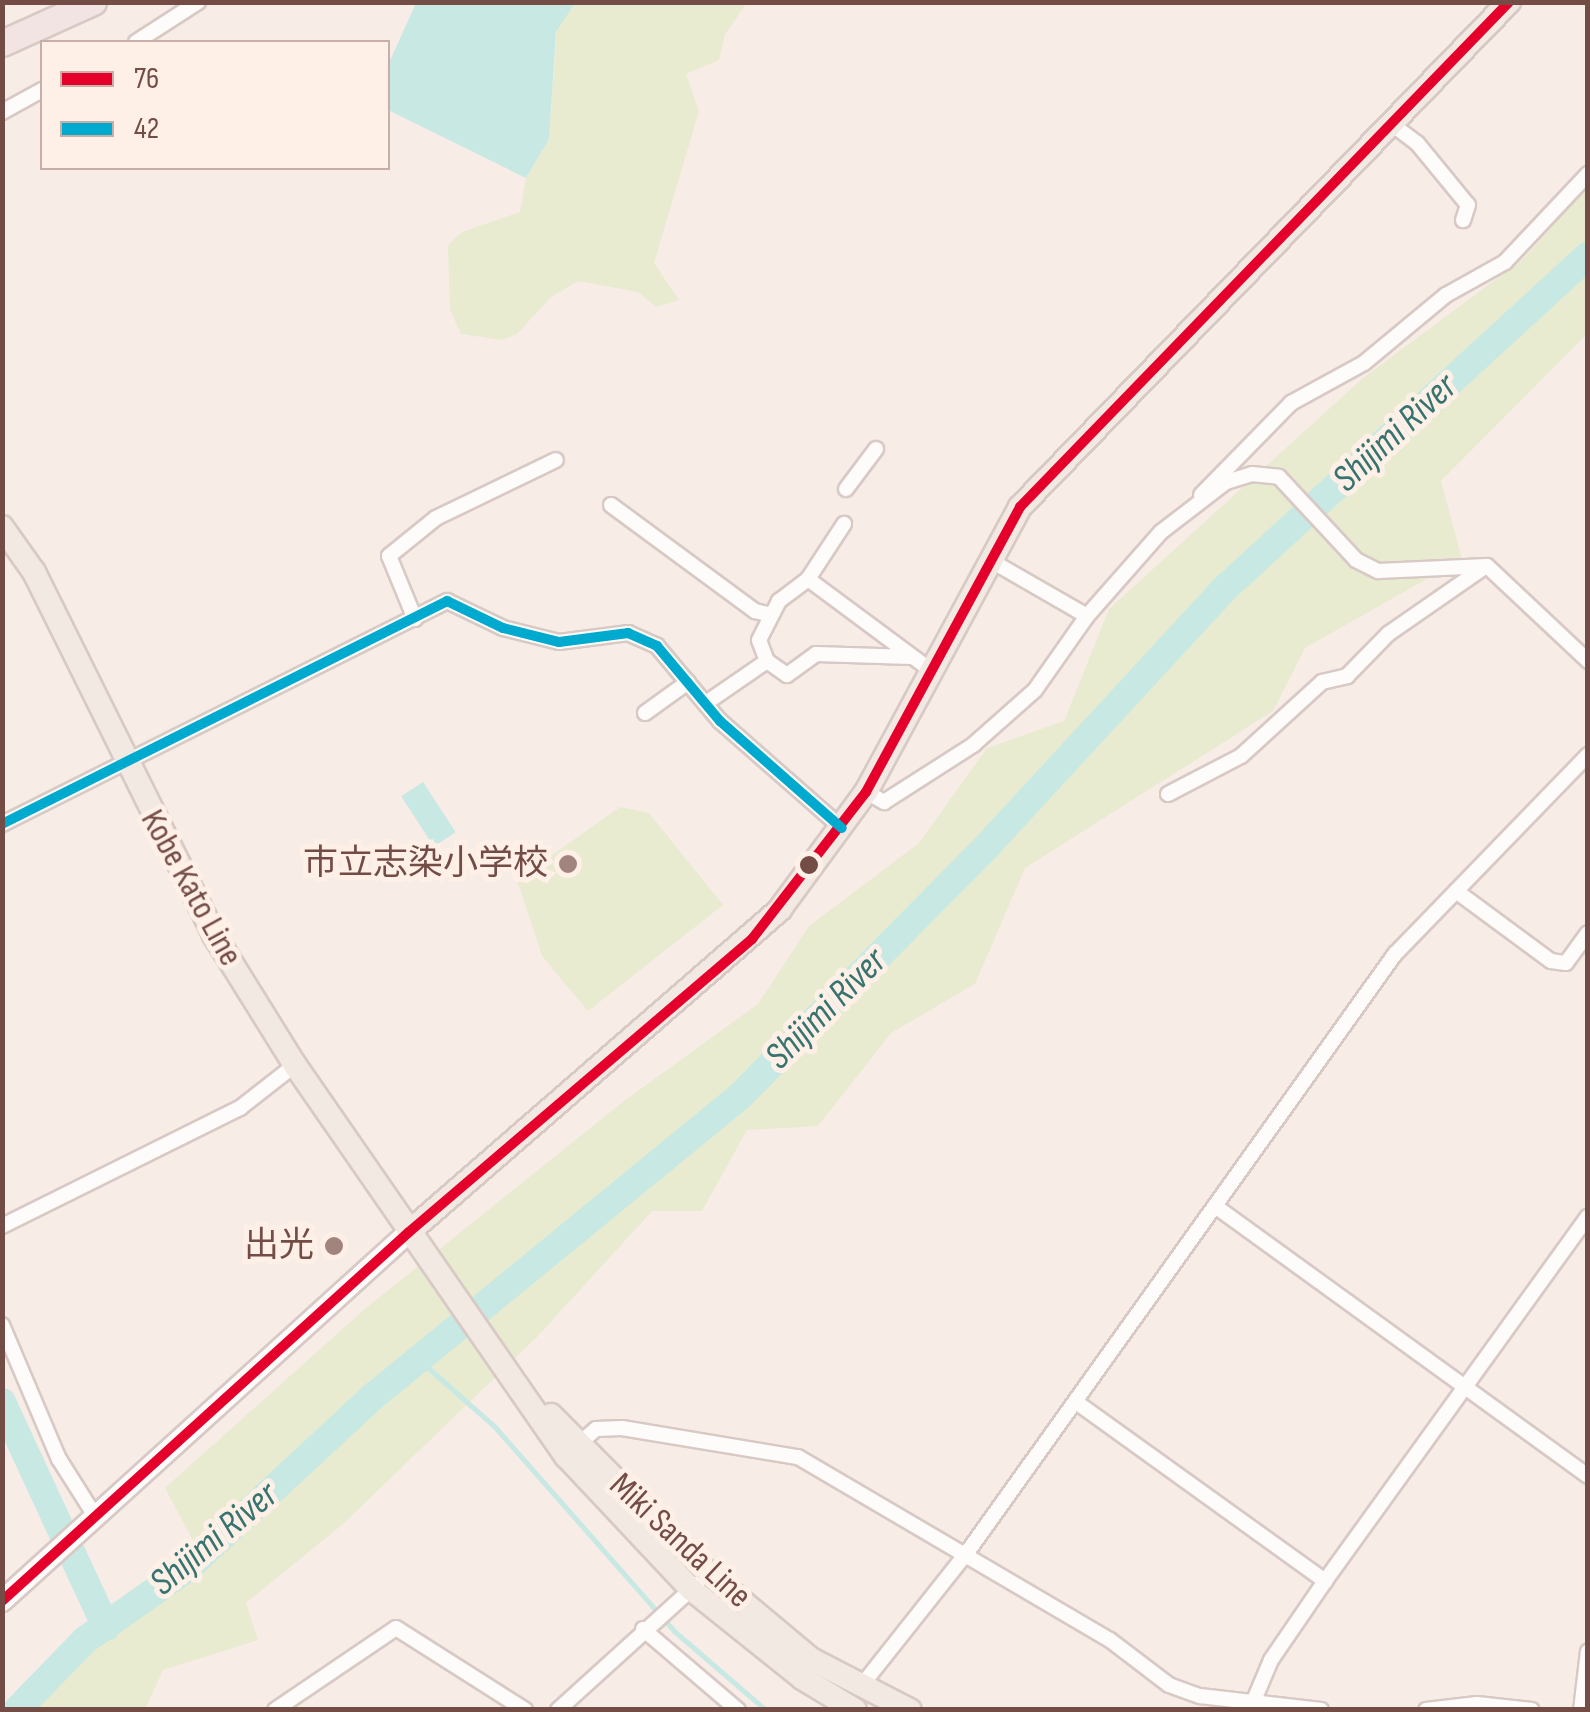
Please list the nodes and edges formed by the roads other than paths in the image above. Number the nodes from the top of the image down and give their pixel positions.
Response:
1 (60, 2) edge
2 (93, 2) edge
3 (198, 2) edge
4 (1509, 2) edge
5 (2, 28) edge
6 (139, 40) edge
7 (2, 43) edge
8 (40, 91) edge
9 (2, 112) edge
10 (1393, 125) junction
11 (1588, 174) edge
12 (1463, 220) dead end
13 (876, 449) dead end
14 (556, 460) dead end
15 (846, 489) dead end
16 (1198, 500) junction
17 (611, 504) dead end
18 (844, 524) dead end
19 (2, 527) edge
20 (987, 559) junction
21 (1487, 566) junction
22 (808, 579) junction
23 (771, 615) junction
24 (1087, 616) junction
25 (415, 619) junction
26 (1588, 660) edge
27 (767, 661) junction
28 (919, 662) junction
29 (688, 682) junction
30 (706, 703) junction
31 (645, 714) dead end
32 (1588, 755) edge
33 (124, 764) junction
34 (866, 792) junction
35 (1168, 794) dead end
36 (2, 824) edge
37 (842, 828) junction
38 (1456, 891) junction
39 (1588, 933) edge
40 (295, 1065) junction
41 (1215, 1206) junction
42 (1588, 1216) edge
43 (2, 1226) edge
44 (409, 1232) junction
45 (2, 1325) edge
46 (1464, 1387) junction
47 (1076, 1402) junction
48 (572, 1450) junction
49 (1588, 1476) edge
50 (95, 1516) junction
51 (966, 1554) junction
52 (700, 1581) junction
53 (1325, 1581) junction
54 (2, 1601) edge
55 (647, 1626) junction
56 (1588, 1650) edge
57 (862, 1685) junction
58 (1252, 1706) edge
59 (1478, 1707) edge
60 (853, 1709) edge
61 (275, 1710) edge
62 (524, 1710) edge
63 (558, 1710) edge
64 (738, 1710) edge
65 (910, 1710) edge
66 (1321, 1710) edge
67 (1426, 1710) edge
68 (1532, 1710) edge
69 (1582, 1710) edge

1 - 5 highway
2 - 7 highway
3 - 6 street
4 - 10 main road
8 - 9 street
10 - 12 street
10 - 20 main road
11 - 16 street
13 - 15 street
14 - 25 street
16 - 21 street
16 - 24 street
17 - 23 street
18 - 22 street
19 - 33 main road, Kobe Kato Line
20 - 24 street
20 - 28 main road
21 - 26 street
21 - 35 street
22 - 23 street
22 - 28 street
23 - 27 street
24 - 34 street
25 - 29 street
25 - 33 street
27 - 28 street
27 - 30 street
28 - 34 main road
29 - 30 street
29 - 31 street
30 - 37 street
32 - 38 street
33 - 36 street
33 - 40 main road, Kobe Kato Line
34 - 37 main road
37 - 44 main road
38 - 39 street
38 - 41 street
40 - 43 street
40 - 44 main road, Kobe Kato Line
41 - 46 street
41 - 47 street
42 - 46 street
44 - 48 main road, Miki Sanda Line
44 - 50 street
45 - 50 street
46 - 49 street
46 - 53 street
47 - 51 street
47 - 53 street
48 - 51 street
48 - 52 main road, Miki Sanda Line
50 - 54 street
51 - 57 street
51 - 58 street
52 - 55 street
52 - 57 main road, Miki Sanda Line
52 - 60 main road, Miki Sanda Line
53 - 58 street
55 - 63 street
55 - 64 street
56 - 69 street
57 - 60 main road, Miki Sanda Line
57 - 65 main road
58 - 66 street
59 - 67 street
59 - 68 street
61 - 62 street

